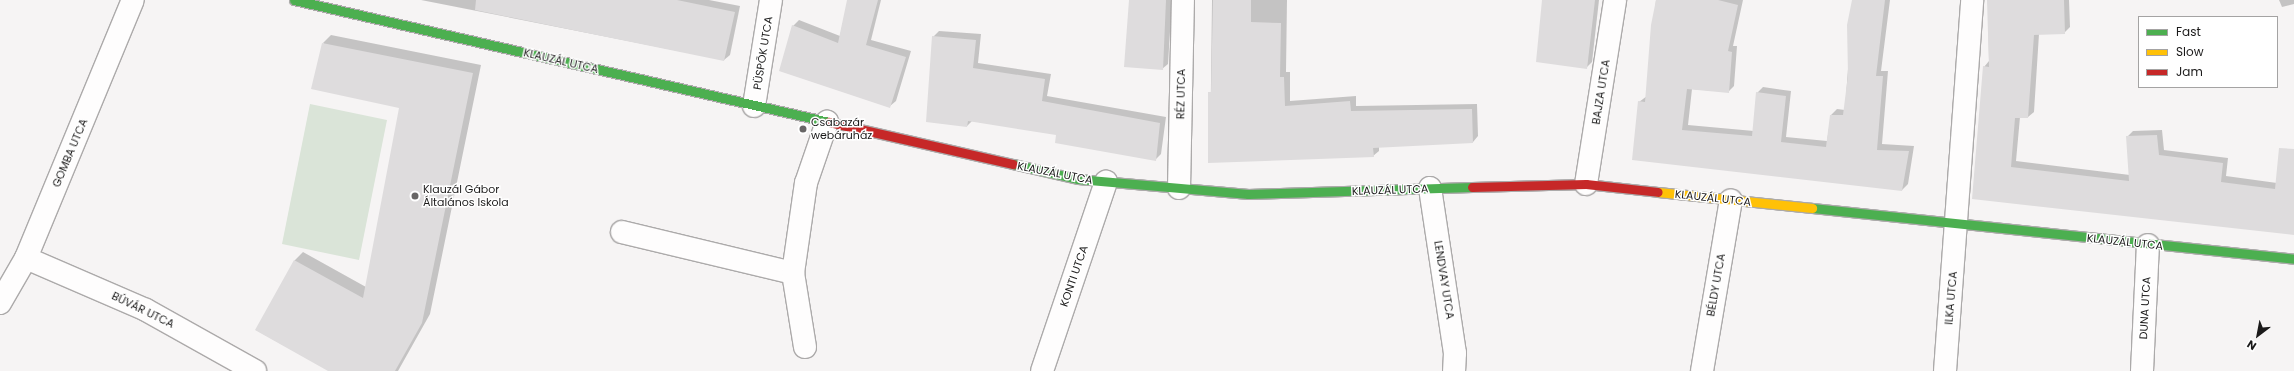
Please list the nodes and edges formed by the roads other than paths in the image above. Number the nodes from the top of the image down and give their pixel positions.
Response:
1 (134, 0) edge
2 (294, 0) edge
3 (771, 0) edge
4 (1183, 0) edge
5 (1615, 0) edge
6 (1972, 0) edge
7 (754, 106) junction
8 (827, 122) junction
9 (1106, 182) junction
10 (1586, 184) junction
11 (1179, 188) junction
12 (1430, 188) junction
13 (1730, 200) junction
14 (1957, 224) junction
15 (622, 232) dead end
16 (2148, 245) junction
17 (26, 258) junction
18 (2294, 259) edge
19 (793, 274) junction
20 (0, 303) edge
21 (805, 347) dead end
22 (255, 371) edge
23 (1042, 371) edge
24 (1454, 371) edge
25 (1702, 371) edge
26 (1945, 371) edge
27 (2142, 371) edge

1 - 17 street, GOMBA UTCA
2 - 7 street, KLAUZÁL UTCA
3 - 7 street, PÜSPÖK UTCA
4 - 11 street, RÉZ UTCA
5 - 10 street, BAJZA UTCA
6 - 14 street
7 - 8 street, KLAUZÁL UTCA
8 - 9 street, KLAUZÁL UTCA
8 - 19 street
9 - 11 street, KLAUZÁL UTCA
9 - 23 street, KONTI UTCA
10 - 12 street, KLAUZÁL UTCA
10 - 13 street, KLAUZÁL UTCA
11 - 12 street, KLAUZÁL UTCA
12 - 24 street, LENDVAY UTCA
13 - 14 street, KLAUZÁL UTCA
13 - 25 street, BÉLDY UTCA
14 - 16 street, KLAUZÁL UTCA
14 - 26 street, ILKA UTCA
15 - 19 street
16 - 18 street, KLAUZÁL UTCA
16 - 27 street, DUNA UTCA
17 - 20 street, GOMBA UTCA
17 - 22 street, BÚVÁR UTCA
19 - 21 street

